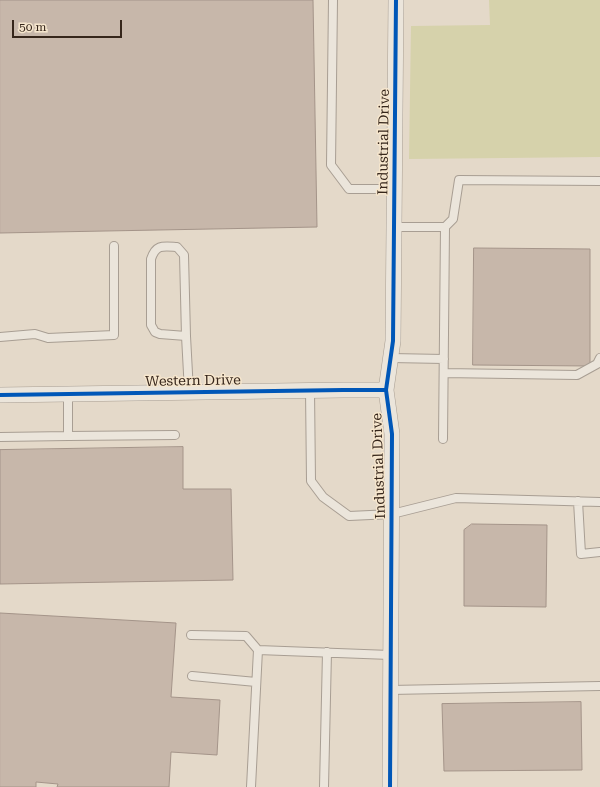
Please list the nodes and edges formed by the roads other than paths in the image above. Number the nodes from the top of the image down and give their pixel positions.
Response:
1 (333, 0) edge
2 (396, 0) edge
3 (600, 181) edge
4 (395, 189) junction
5 (394, 227) junction
6 (445, 227) junction
7 (114, 246) dead end
8 (186, 336) junction
9 (0, 337) edge
10 (391, 358) junction
11 (600, 358) edge
12 (444, 359) junction
13 (444, 373) junction
14 (310, 390) junction
15 (386, 390) junction
16 (189, 392) junction
17 (68, 394) junction
18 (0, 395) edge
19 (175, 435) dead end
20 (68, 436) junction
21 (0, 437) edge
22 (443, 439) dead end
23 (578, 501) junction
24 (600, 502) edge
25 (392, 514) junction
26 (600, 552) edge
27 (191, 635) dead end
28 (258, 650) junction
29 (327, 652) junction
30 (390, 655) junction
31 (192, 676) dead end
32 (256, 682) junction
33 (600, 686) edge
34 (390, 690) junction
35 (251, 787) edge
36 (324, 787) edge
37 (390, 787) edge

1 - 4 lane
2 - 4 street, Industrial Drive
3 - 6 lane
4 - 5 street, Industrial Drive
5 - 6 lane
5 - 10 street, Industrial Drive
6 - 12 lane
7 - 9 lane
8 - 8 lane
8 - 16 lane
10 - 12 lane
10 - 15 street, Industrial Drive
11 - 13 lane
12 - 13 lane
13 - 22 lane
14 - 15 street, Western Drive
14 - 16 street, Western Drive
14 - 25 lane
15 - 25 street, Industrial Drive
16 - 17 street, Western Drive
17 - 18 street, Western Drive
17 - 20 lane
19 - 20 lane
20 - 21 lane
23 - 24 lane
23 - 25 lane
23 - 26 lane
25 - 30 street, Industrial Drive
27 - 28 lane
28 - 29 lane
28 - 32 lane
29 - 30 lane
29 - 36 lane
30 - 34 street, Industrial Drive
31 - 32 lane
32 - 35 lane
33 - 34 lane
34 - 37 street, Industrial Drive

